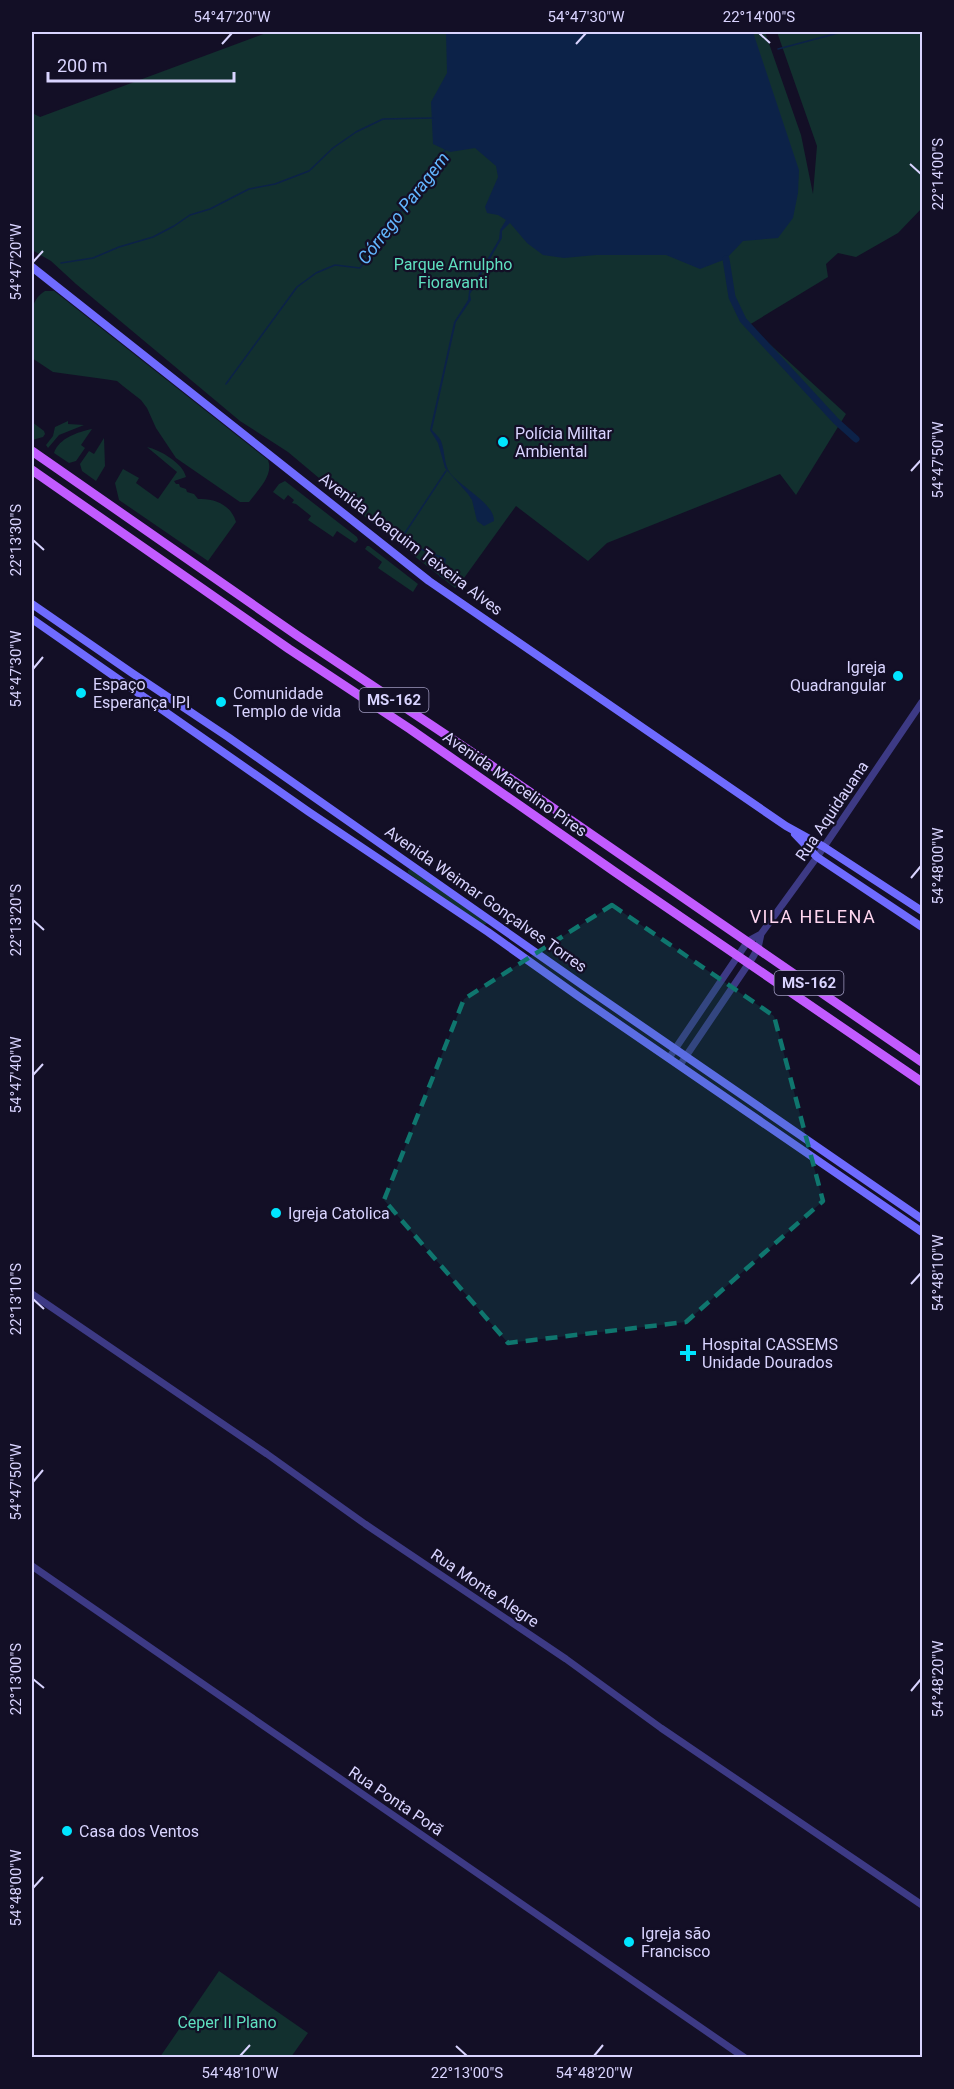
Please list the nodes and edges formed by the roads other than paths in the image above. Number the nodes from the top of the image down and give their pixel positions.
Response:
1 (32, 267) edge
2 (32, 451) edge
3 (32, 470) edge
4 (115, 509) junction
5 (106, 521) junction
6 (32, 603) edge
7 (32, 619) edge
8 (922, 702) edge
9 (478, 757) junction
10 (470, 770) junction
11 (567, 818) junction
12 (786, 826) junction
13 (557, 830) junction
14 (824, 847) junction
15 (817, 857) junction
16 (922, 911) edge
17 (922, 927) edge
18 (761, 934) junction
19 (748, 941) junction
20 (758, 948) junction
21 (738, 956) junction
22 (749, 963) junction
23 (707, 1002) junction
24 (718, 1010) junction
25 (676, 1048) junction
26 (687, 1056) junction
27 (669, 1058) junction
28 (922, 1062) edge
29 (680, 1065) junction
30 (922, 1082) edge
31 (922, 1219) edge
32 (922, 1232) edge
33 (32, 1294) edge
34 (32, 1566) edge
35 (922, 1905) edge
36 (745, 2058) edge

1 - 12 main road, Avenida Joaquim Teixeira Alves
2 - 4 main road, Avenida Marcelino Pires / MS-162
3 - 5 main road, Avenida Marcelino Pires / MS-162
4 - 5 main road
4 - 9 main road, Avenida Marcelino Pires / MS-162
5 - 10 main road, Avenida Marcelino Pires / MS-162
6 - 25 main road, Avenida Weimar Gonçalves Torres
7 - 27 main road, Avenida Weimar Gonçalves Torres
8 - 14 street, Rua Aquidauana
9 - 10 main road
9 - 11 main road, Avenida Marcelino Pires / MS-162
10 - 13 main road, Avenida Marcelino Pires / MS-162
11 - 13 main road
11 - 19 main road, Avenida Marcelino Pires / MS-162
12 - 14 main road, Avenida Joaquim Teixeira Alves
12 - 15 main road, Avenida Joaquim Teixeira Alves
13 - 21 main road, Avenida Marcelino Pires / MS-162
14 - 15 street, Rua Aquidauana
14 - 16 main road, Avenida Joaquim Teixeira Alves
15 - 17 main road, Avenida Joaquim Teixeira Alves
15 - 18 street, Rua Aquidauana
18 - 19 street, Rua Aquidauana
18 - 20 street, Rua Aquidauana
19 - 20 main road, Avenida Marcelino Pires / MS-162
19 - 21 street, Rua Aquidauana
20 - 22 street, Rua Aquidauana
20 - 28 main road, Avenida Marcelino Pires / MS-162
21 - 22 main road, Avenida Marcelino Pires / MS-162
21 - 23 street, Rua Aquidauana
22 - 24 street, Rua Aquidauana
22 - 30 main road, Avenida Marcelino Pires / MS-162
23 - 24 street
23 - 25 street, Rua Aquidauana
24 - 26 street, Rua Aquidauana
25 - 26 main road, Avenida Weimar Gonçalves Torres
25 - 27 street, Rua Aquidauana
26 - 29 street, Rua Aquidauana
26 - 31 main road, Avenida Weimar Gonçalves Torres
27 - 29 main road, Avenida Weimar Gonçalves Torres
29 - 32 main road, Avenida Weimar Gonçalves Torres
33 - 35 street, Rua Monte Alegre
34 - 36 street, Rua Ponta Porã

